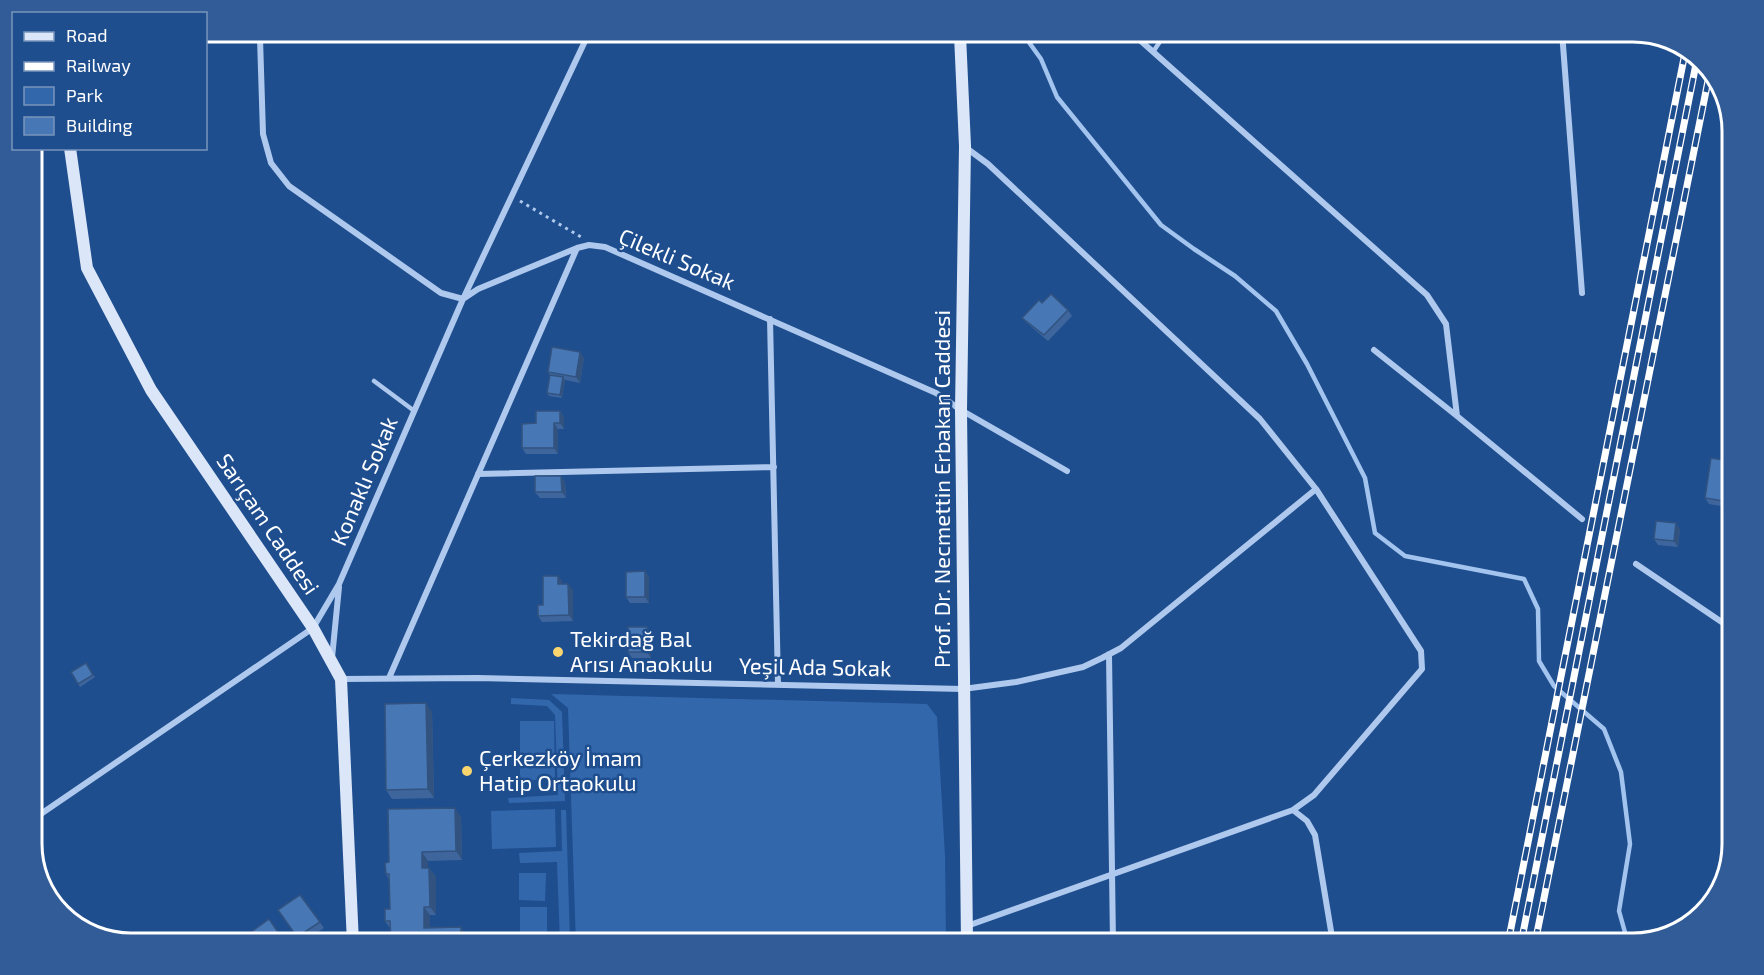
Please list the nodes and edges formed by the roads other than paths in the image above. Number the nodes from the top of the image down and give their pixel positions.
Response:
1 (260, 42) edge
2 (585, 42) edge
3 (960, 42) edge
4 (1141, 42) edge
5 (1160, 42) edge
6 (1563, 42) edge
7 (1153, 52) junction
8 (965, 146) junction
9 (70, 150) edge
10 (577, 248) junction
11 (1582, 293) dead end
12 (463, 299) junction
13 (771, 319) junction
14 (1374, 350) dead end
15 (374, 381) dead end
16 (413, 410) junction
17 (961, 410) junction
18 (1458, 416) junction
19 (774, 467) junction
20 (1067, 471) dead end
21 (478, 474) junction
22 (1316, 489) junction
23 (1582, 519) dead end
24 (1636, 564) dead end
25 (339, 584) junction
26 (1722, 622) edge
27 (313, 628) junction
28 (1109, 654) junction
29 (332, 662) junction
30 (389, 678) junction
31 (341, 679) junction
32 (778, 684) junction
33 (963, 689) junction
34 (1293, 810) junction
35 (42, 813) edge
36 (1113, 874) junction
37 (967, 926) junction
38 (353, 933) edge
39 (967, 933) edge
40 (1113, 933) edge
41 (1331, 933) edge

1 - 12 street
2 - 12 street, Konaklı Sokak
3 - 8 street, Prof. Dr. Necmettin Erbakan Caddesi
4 - 7 street
5 - 7 lane
6 - 11 street
7 - 18 street
8 - 17 street, Prof. Dr. Necmettin Erbakan Caddesi
8 - 22 street
9 - 27 street, Sarıçam Caddesi
10 - 12 street, Çilekli Sokak
10 - 13 street, Çilekli Sokak
10 - 21 street
12 - 16 street, Konaklı Sokak
13 - 17 street, Çilekli Sokak
13 - 19 street
14 - 18 street
15 - 16 lane
16 - 25 street, Konaklı Sokak
17 - 20 street, Çilekli Sokak
17 - 33 street, Prof. Dr. Necmettin Erbakan Caddesi
18 - 23 street
19 - 21 street
19 - 32 street
21 - 30 street
22 - 28 street, Yeşil Ada Sokak
22 - 34 street
24 - 26 street
25 - 27 street, Konaklı Sokak
25 - 29 street
27 - 29 street, Sarıçam Caddesi
27 - 35 street, Konaklı Sokak
28 - 33 street, Yeşil Ada Sokak
28 - 36 street
29 - 31 street, Sarıçam Caddesi
30 - 31 street, Yeşil Ada Sokak
30 - 32 street, Yeşil Ada Sokak
31 - 38 street, Sarıçam Caddesi
32 - 33 street, Yeşil Ada Sokak
33 - 37 street, Prof. Dr. Necmettin Erbakan Caddesi
34 - 36 street
34 - 41 street
36 - 37 street
36 - 40 street
37 - 39 street, Prof. Dr. Necmettin Erbakan Caddesi

